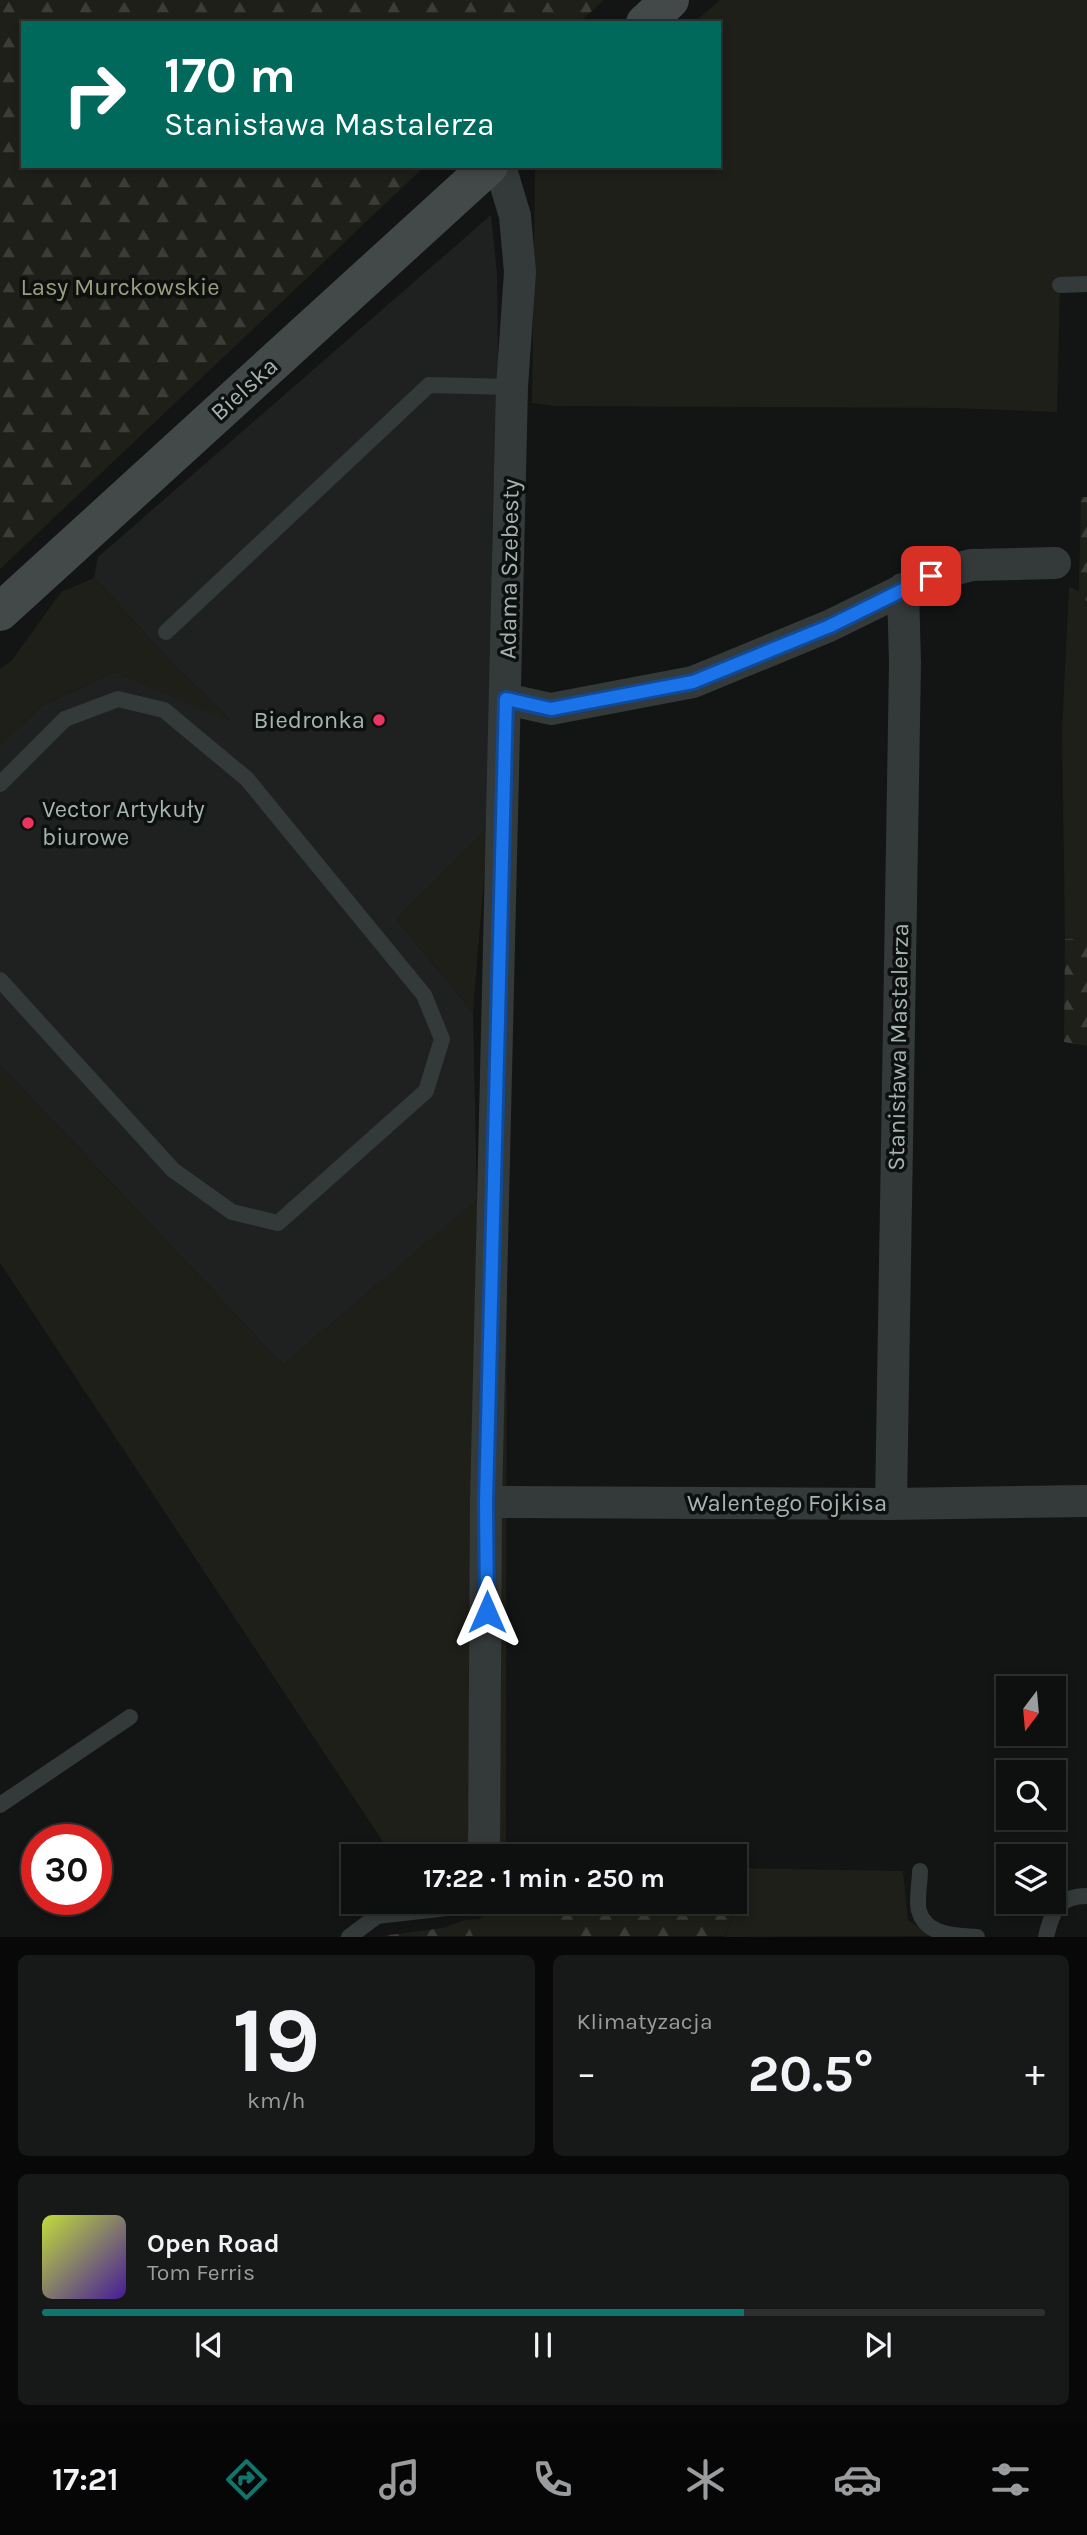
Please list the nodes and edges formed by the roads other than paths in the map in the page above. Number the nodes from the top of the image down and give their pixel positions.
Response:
1 (670, 0) edge
2 (647, 21) edge
3 (487, 168) edge
4 (500, 168) edge
5 (1087, 284) edge
6 (1060, 285) dead end
7 (512, 387) junction
8 (1055, 563) dead end
9 (903, 589) junction
10 (0, 612) edge
11 (166, 632) dead end
12 (506, 699) junction
13 (0, 784) edge
14 (0, 980) edge
15 (1087, 1501) edge
16 (486, 1502) junction
17 (891, 1504) junction
18 (130, 1717) dead end
19 (0, 1805) edge
20 (484, 1844) edge
21 (920, 1871) dead end
22 (1087, 1896) edge
23 (394, 1914) edge
24 (1045, 1936) edge
25 (349, 1937) edge
26 (977, 1937) edge

1 - 2 street
3 - 10 street, Bielska
4 - 7 street, Adama Szebesty
5 - 6 lane
7 - 11 lane
7 - 12 street, Adama Szebesty
8 - 9 street
9 - 12 street
9 - 17 street, Stanisława Mastalerza
12 - 16 street, Adama Szebesty
13 - 14 lane
15 - 17 street, Walentego Fojkisa
16 - 17 street, Walentego Fojkisa
16 - 20 street, Adama Szebesty
18 - 19 lane
21 - 26 lane
22 - 24 lane
23 - 25 lane

